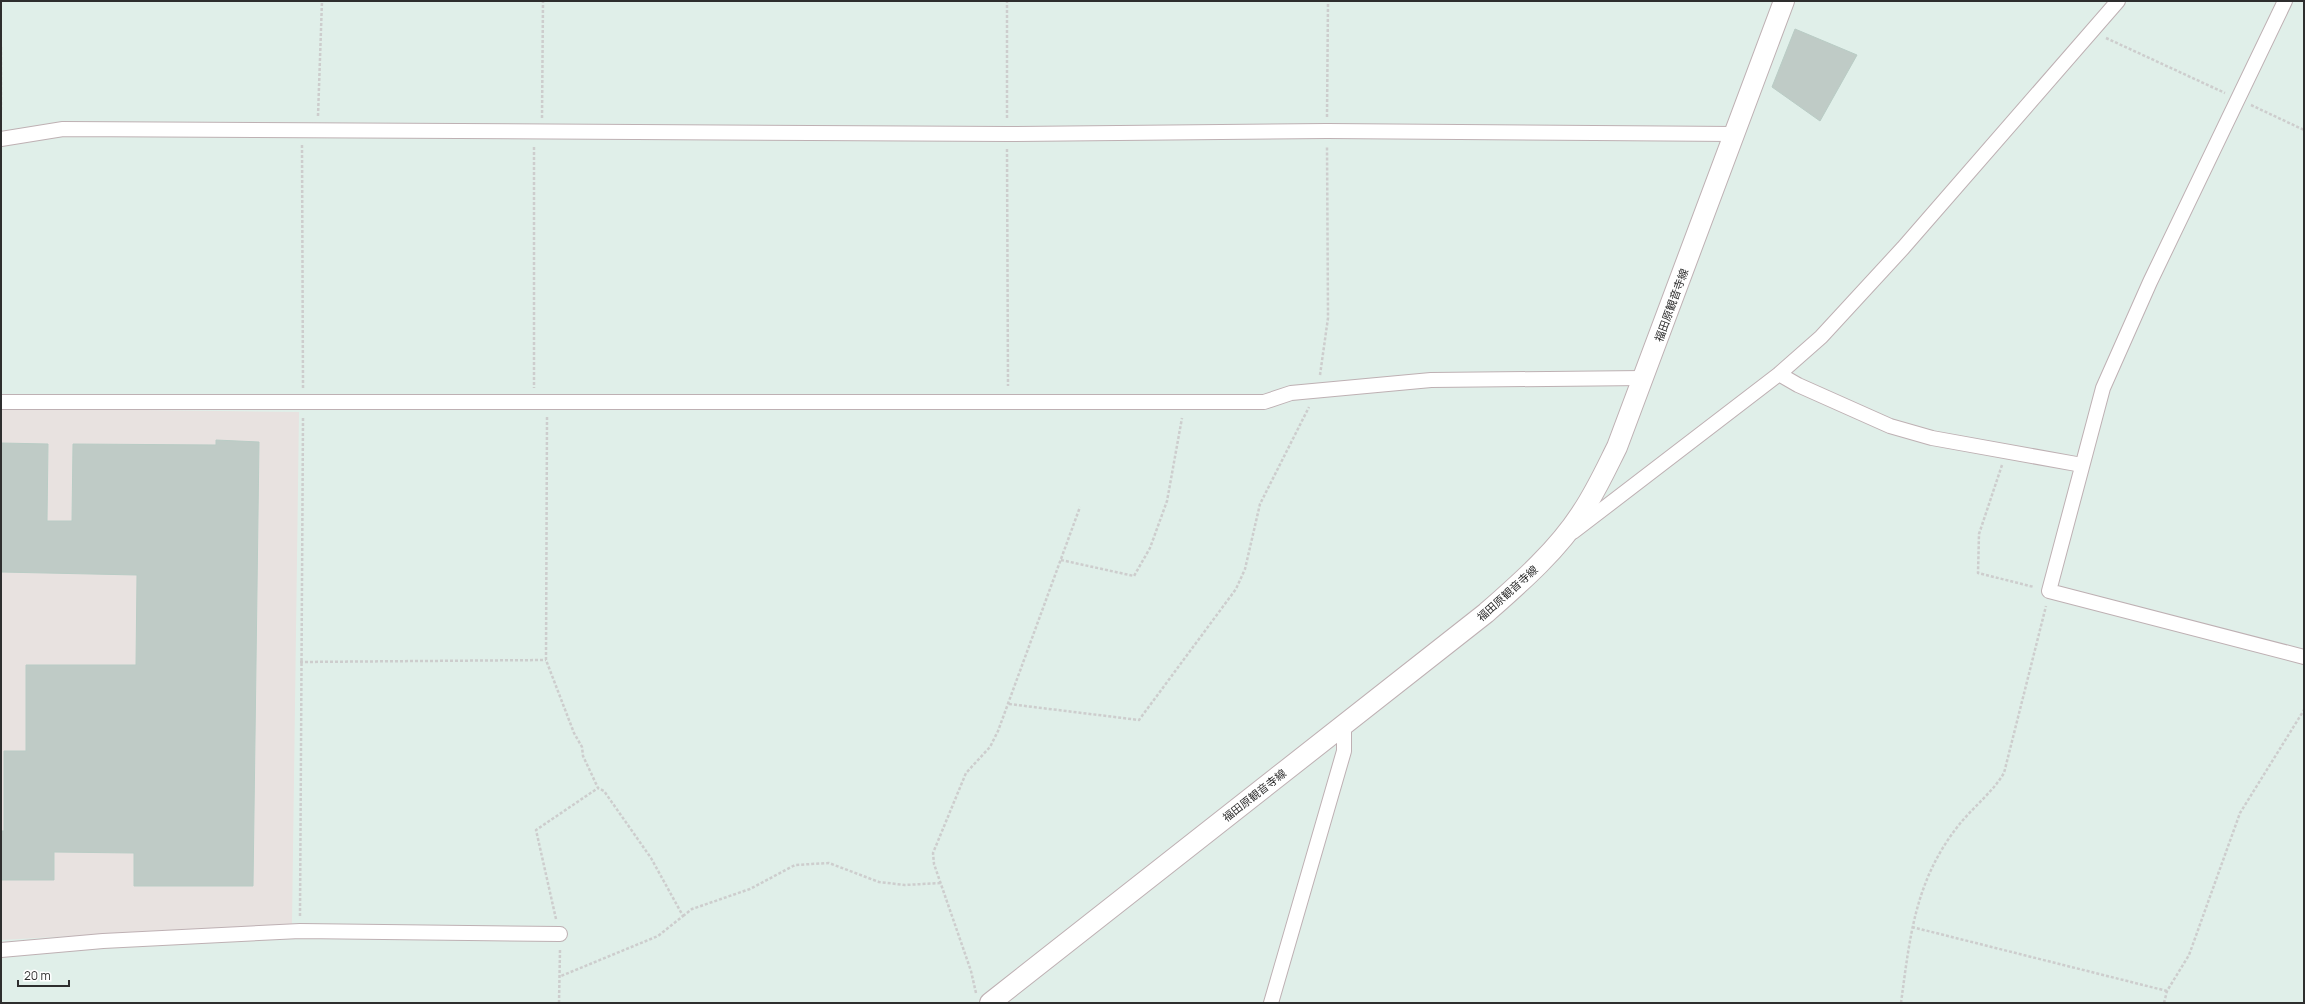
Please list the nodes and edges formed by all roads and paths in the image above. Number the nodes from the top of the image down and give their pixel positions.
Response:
1 (322, 1) edge
2 (543, 1) edge
3 (1008, 1) edge
4 (1328, 1) edge
5 (1784, 1) edge
6 (2118, 1) edge
7 (2285, 1) edge
8 (2091, 31) junction
9 (1, 48) edge
10 (2239, 100) junction
11 (1, 111) edge
12 (302, 130) junction
13 (317, 130) junction
14 (538, 130) junction
15 (2304, 130) edge
16 (1327, 131) junction
17 (1007, 134) junction
18 (1734, 134) junction
19 (1, 139) edge
20 (1779, 374) junction
21 (1644, 378) junction
22 (1318, 390) junction
23 (1, 402) edge
24 (541, 402) junction
25 (1184, 402) junction
26 (303, 403) junction
27 (1008, 403) junction
28 (2006, 453) junction
29 (2082, 465) junction
30 (1080, 507) dead end
31 (1559, 542) junction
32 (1061, 560) junction
33 (2050, 592) junction
34 (2304, 657) edge
35 (546, 660) junction
36 (300, 662) junction
37 (1009, 704) junction
38 (2304, 710) edge
39 (1344, 724) junction
40 (598, 788) junction
41 (941, 883) junction
42 (683, 916) junction
43 (1912, 927) junction
44 (300, 931) junction
45 (560, 934) junction
46 (1, 950) edge
47 (561, 976) junction
48 (2167, 992) junction
49 (983, 1000) edge
50 (559, 1003) edge
51 (1271, 1003) edge
52 (1901, 1003) edge
53 (2164, 1003) edge

1 - 13 path
2 - 14 path
3 - 17 path
4 - 16 path
5 - 18 main road, 福田原観音寺線
6 - 8 street
7 - 10 street
8 - 10 path
8 - 20 street
9 - 11 path
10 - 15 path
10 - 29 street
12 - 13 street
12 - 19 street
12 - 26 path
13 - 14 street
14 - 17 street
14 - 24 path
16 - 17 street
16 - 18 street
16 - 22 path
17 - 27 path
18 - 21 main road, 福田原観音寺線
20 - 28 street
20 - 31 street
21 - 22 street
21 - 31 main road, 福田原観音寺線
22 - 25 street
22 - 37 path
23 - 26 street
24 - 26 street
24 - 27 street
24 - 35 path
25 - 27 street
25 - 32 path
26 - 36 path
28 - 29 street
28 - 33 path
29 - 33 street
30 - 32 path
31 - 39 main road, 福田原観音寺線
32 - 37 path
33 - 34 street
33 - 43 path
35 - 36 path
35 - 40 path
36 - 44 path
37 - 41 path
38 - 48 path
39 - 49 main road, 福田原観音寺線
39 - 51 street
40 - 42 path
40 - 45 path
41 - 42 path
41 - 49 path
42 - 47 path
43 - 48 path
43 - 52 path
44 - 45 street
44 - 46 street
45 - 47 path
47 - 50 path
48 - 53 path

